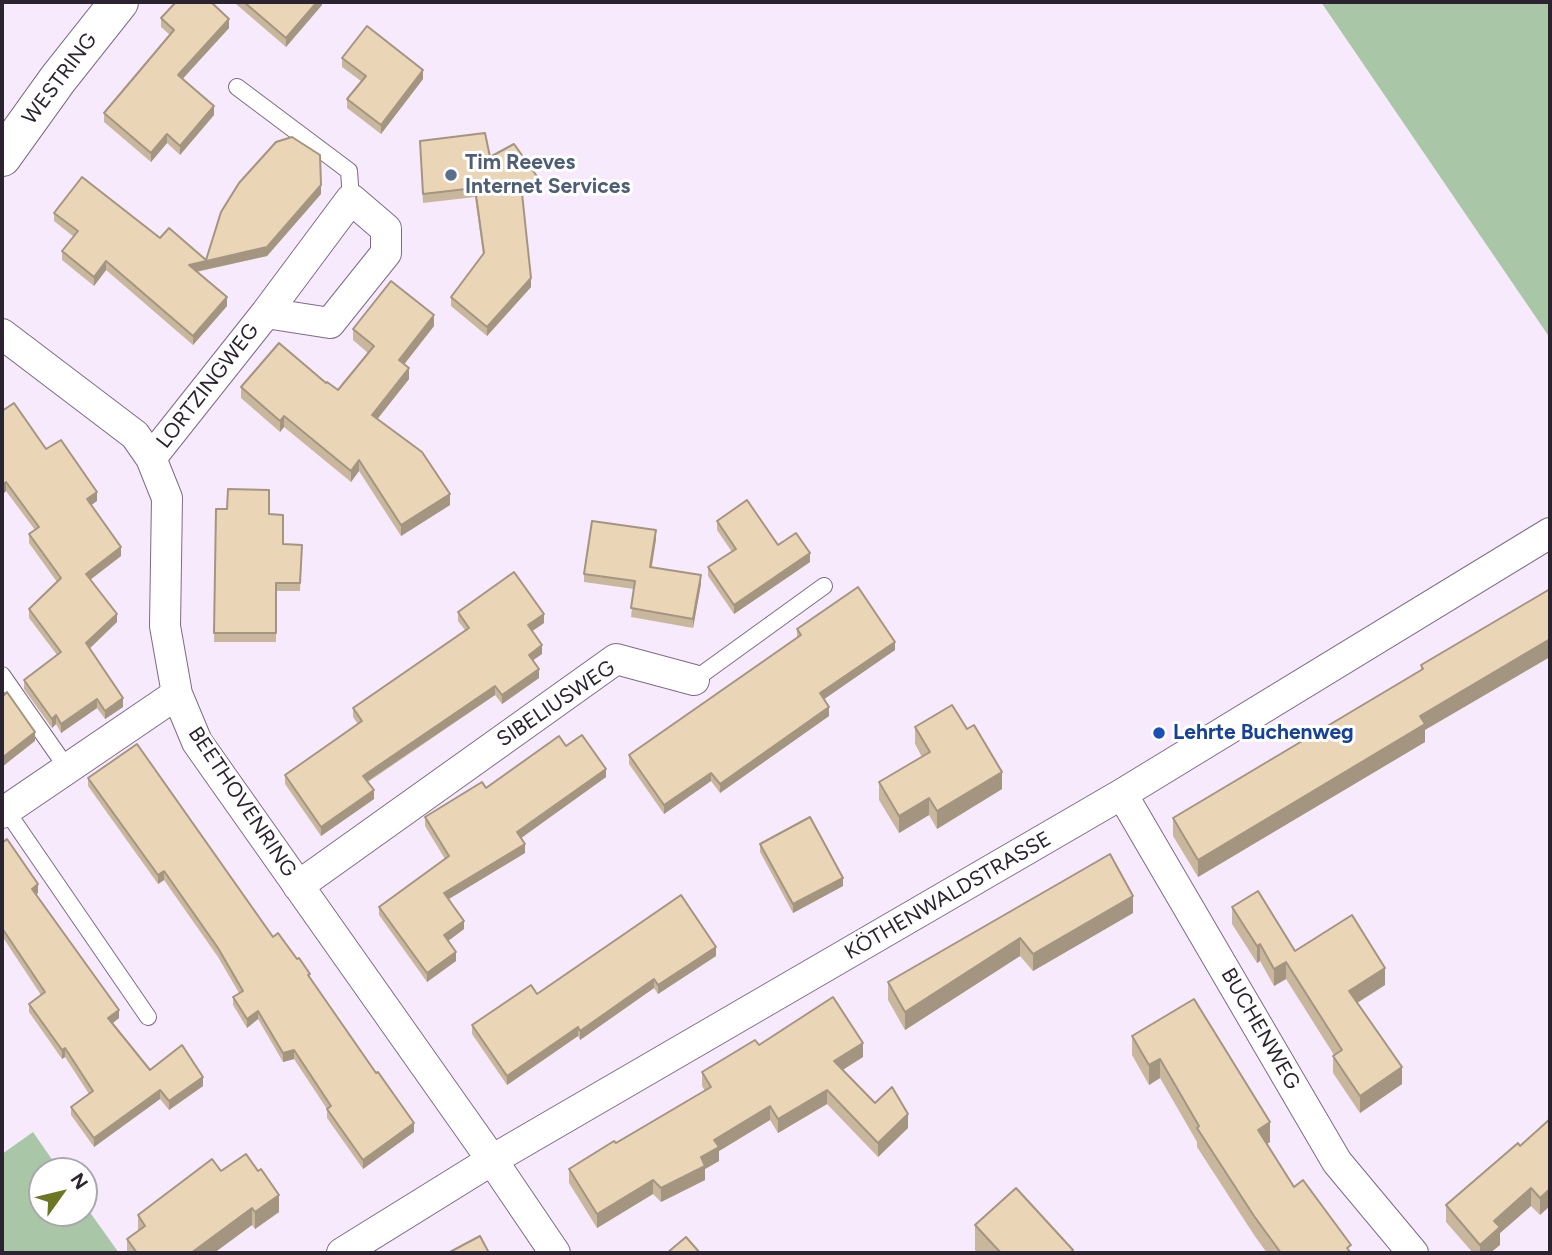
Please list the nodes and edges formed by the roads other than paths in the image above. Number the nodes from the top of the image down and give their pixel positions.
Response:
1 (119, 2) edge
2 (237, 87) dead end
3 (2, 158) edge
4 (351, 199) junction
5 (266, 313) junction
6 (2, 334) edge
7 (151, 458) junction
8 (1550, 533) edge
9 (824, 586) dead end
10 (2, 675) edge
11 (694, 680) joint
12 (177, 694) junction
13 (67, 768) junction
14 (1122, 794) junction
15 (4, 812) edge
16 (298, 886) junction
17 (148, 1017) dead end
18 (492, 1160) junction
19 (342, 1253) edge
20 (555, 1253) edge
21 (1413, 1253) edge

1 - 3 street, WESTRING
2 - 4 lane
4 - 5 street, LORTZINGWEG
4 - 5 street, LORTZINGWEG
5 - 7 street, LORTZINGWEG
6 - 7 street, BEETHOVENRING
7 - 12 street, BEETHOVENRING
8 - 14 street, KÖTHENWALDSTRASSE
9 - 11 lane, SIBELIUSWEG
10 - 13 lane
11 - 16 street, SIBELIUSWEG
12 - 13 street
12 - 16 street, BEETHOVENRING
13 - 15 street
14 - 18 street, KÖTHENWALDSTRASSE
14 - 21 street, BUCHENWEG
15 - 17 lane
16 - 18 street, BEETHOVENRING
18 - 19 street, KÖTHENWALDSTRASSE
18 - 20 street, BEETHOVENRING

